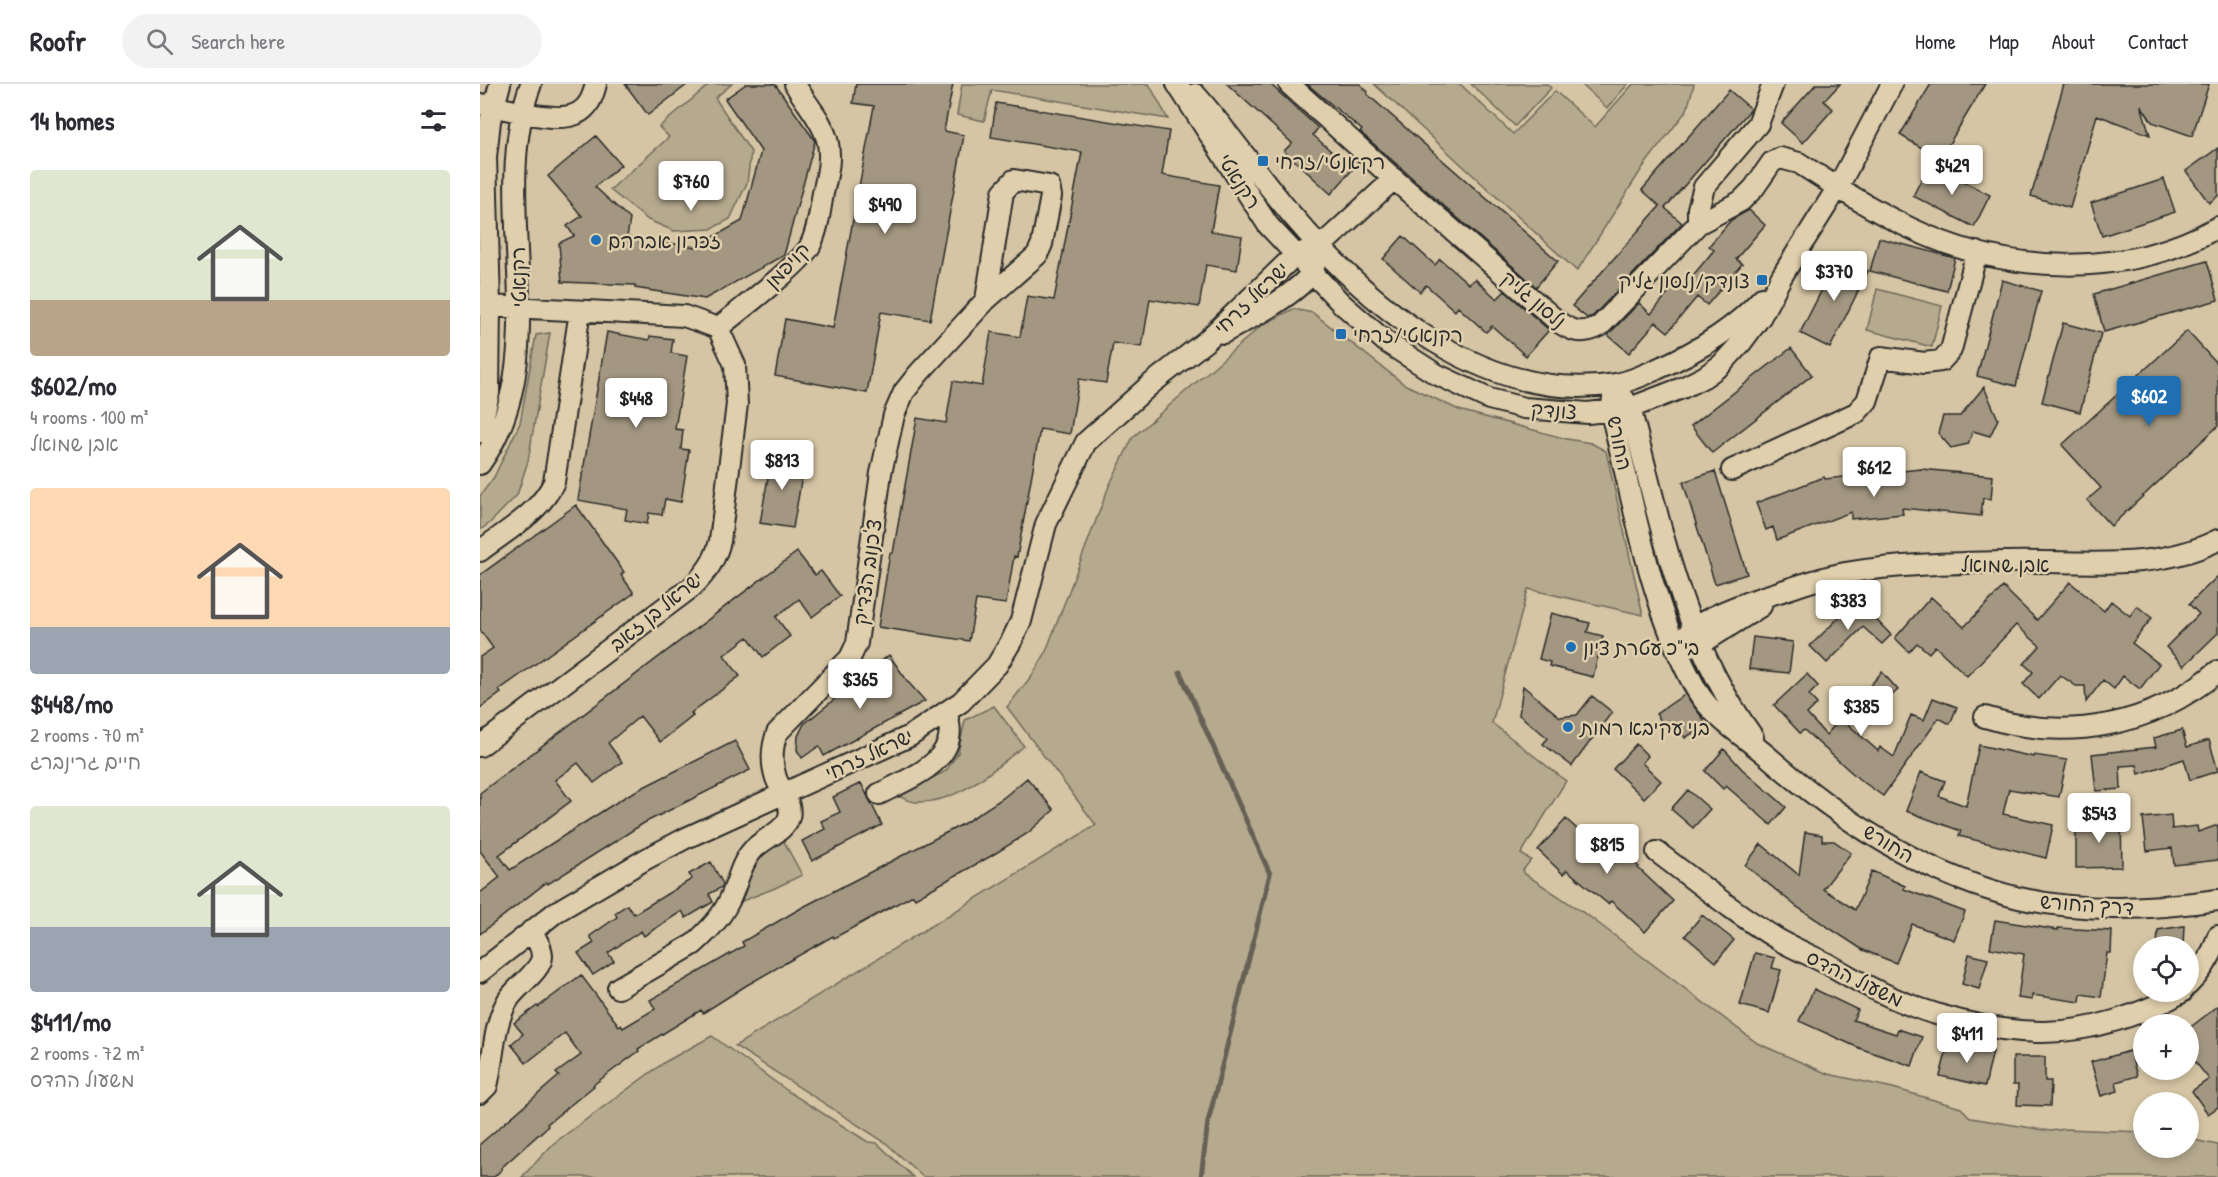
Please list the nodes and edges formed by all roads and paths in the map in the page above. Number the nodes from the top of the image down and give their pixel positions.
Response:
1 (500, 84) edge
2 (531, 84) edge
3 (596, 84) edge
4 (795, 84) edge
5 (1177, 84) edge
6 (1186, 84) edge
7 (1289, 84) edge
8 (1773, 84) edge
9 (1892, 84) edge
10 (487, 105) edge
11 (522, 113) junction
12 (1394, 179) junction
13 (1838, 187) junction
14 (1698, 224) junction
15 (2218, 227) edge
16 (1321, 246) junction
17 (1977, 252) junction
18 (1295, 255) junction
19 (1312, 273) junction
20 (1782, 276) junction
21 (986, 300) junction
22 (490, 306) junction
23 (519, 308) junction
24 (580, 311) junction
25 (718, 328) junction
26 (1206, 341) junction
27 (1616, 384) junction
28 (1620, 410) junction
29 (480, 432) edge
30 (480, 464) edge
31 (1732, 470) dead end
32 (2218, 540) edge
33 (480, 551) edge
34 (1696, 637) junction
35 (1677, 647) junction
36 (2218, 671) edge
37 (946, 713) junction
38 (1985, 717) dead end
39 (480, 746) edge
40 (1767, 756) junction
41 (784, 794) junction
42 (879, 794) dead end
43 (1657, 852) dead end
44 (1959, 879) joint
45 (2218, 900) edge
46 (531, 931) junction
47 (2218, 936) edge
48 (480, 972) edge
49 (2199, 975) edge
50 (618, 988) dead end
51 (2165, 1002) edge
52 (483, 1090) edge

1 - 10 street, רקנאטי
2 - 11 street, רקנאטי
3 - 11 street
4 - 25 street, קויפמן
5 - 18 street, רקנאטי
6 - 16 street, רקנאטי
7 - 12 street, נלסון גליק
8 - 14 street
9 - 13 street, צונדק
10 - 11 street
10 - 22 street, רקנאטי
11 - 23 street, רקנאטי
12 - 14 street, נלסון גליק
12 - 16 street
13 - 14 street, נלסון גליק
13 - 17 street
13 - 20 street, צונדק
15 - 17 street
16 - 18 street, ישראל זרחי
16 - 19 street, ישראל זרחי
16 - 27 street, צונדק
17 - 31 street
18 - 19 street, רקנאטי
18 - 26 street, ישראל זרחי
19 - 26 street, ישראל זרחי
19 - 28 street, צונדק
20 - 27 street, צונדק
20 - 28 street, צונדק
21 - 21 street
21 - 41 street, צ'כנוב הצדיק
22 - 23 street
22 - 29 street, רקנאטי
23 - 24 street
23 - 30 street, רקנאטי
24 - 25 street
24 - 33 street
25 - 39 street, ישראל בן זאב
26 - 37 street, ישראל זרחי
27 - 28 street, החורש
28 - 34 street, החורש
28 - 35 street, החורש
32 - 34 street, אבן שמואל
34 - 35 street, אבן שמואל
34 - 40 street, החורש
35 - 40 street, החורש
36 - 38 street
37 - 41 street, ישראל זרחי
37 - 42 street
40 - 44 street, החורש
41 - 46 street, ישראל זרחי
41 - 50 street
43 - 51 street, משעול ההדס
44 - 45 street, דרך החורש
46 - 48 street, ישראל זרחי
46 - 52 street
47 - 49 street

